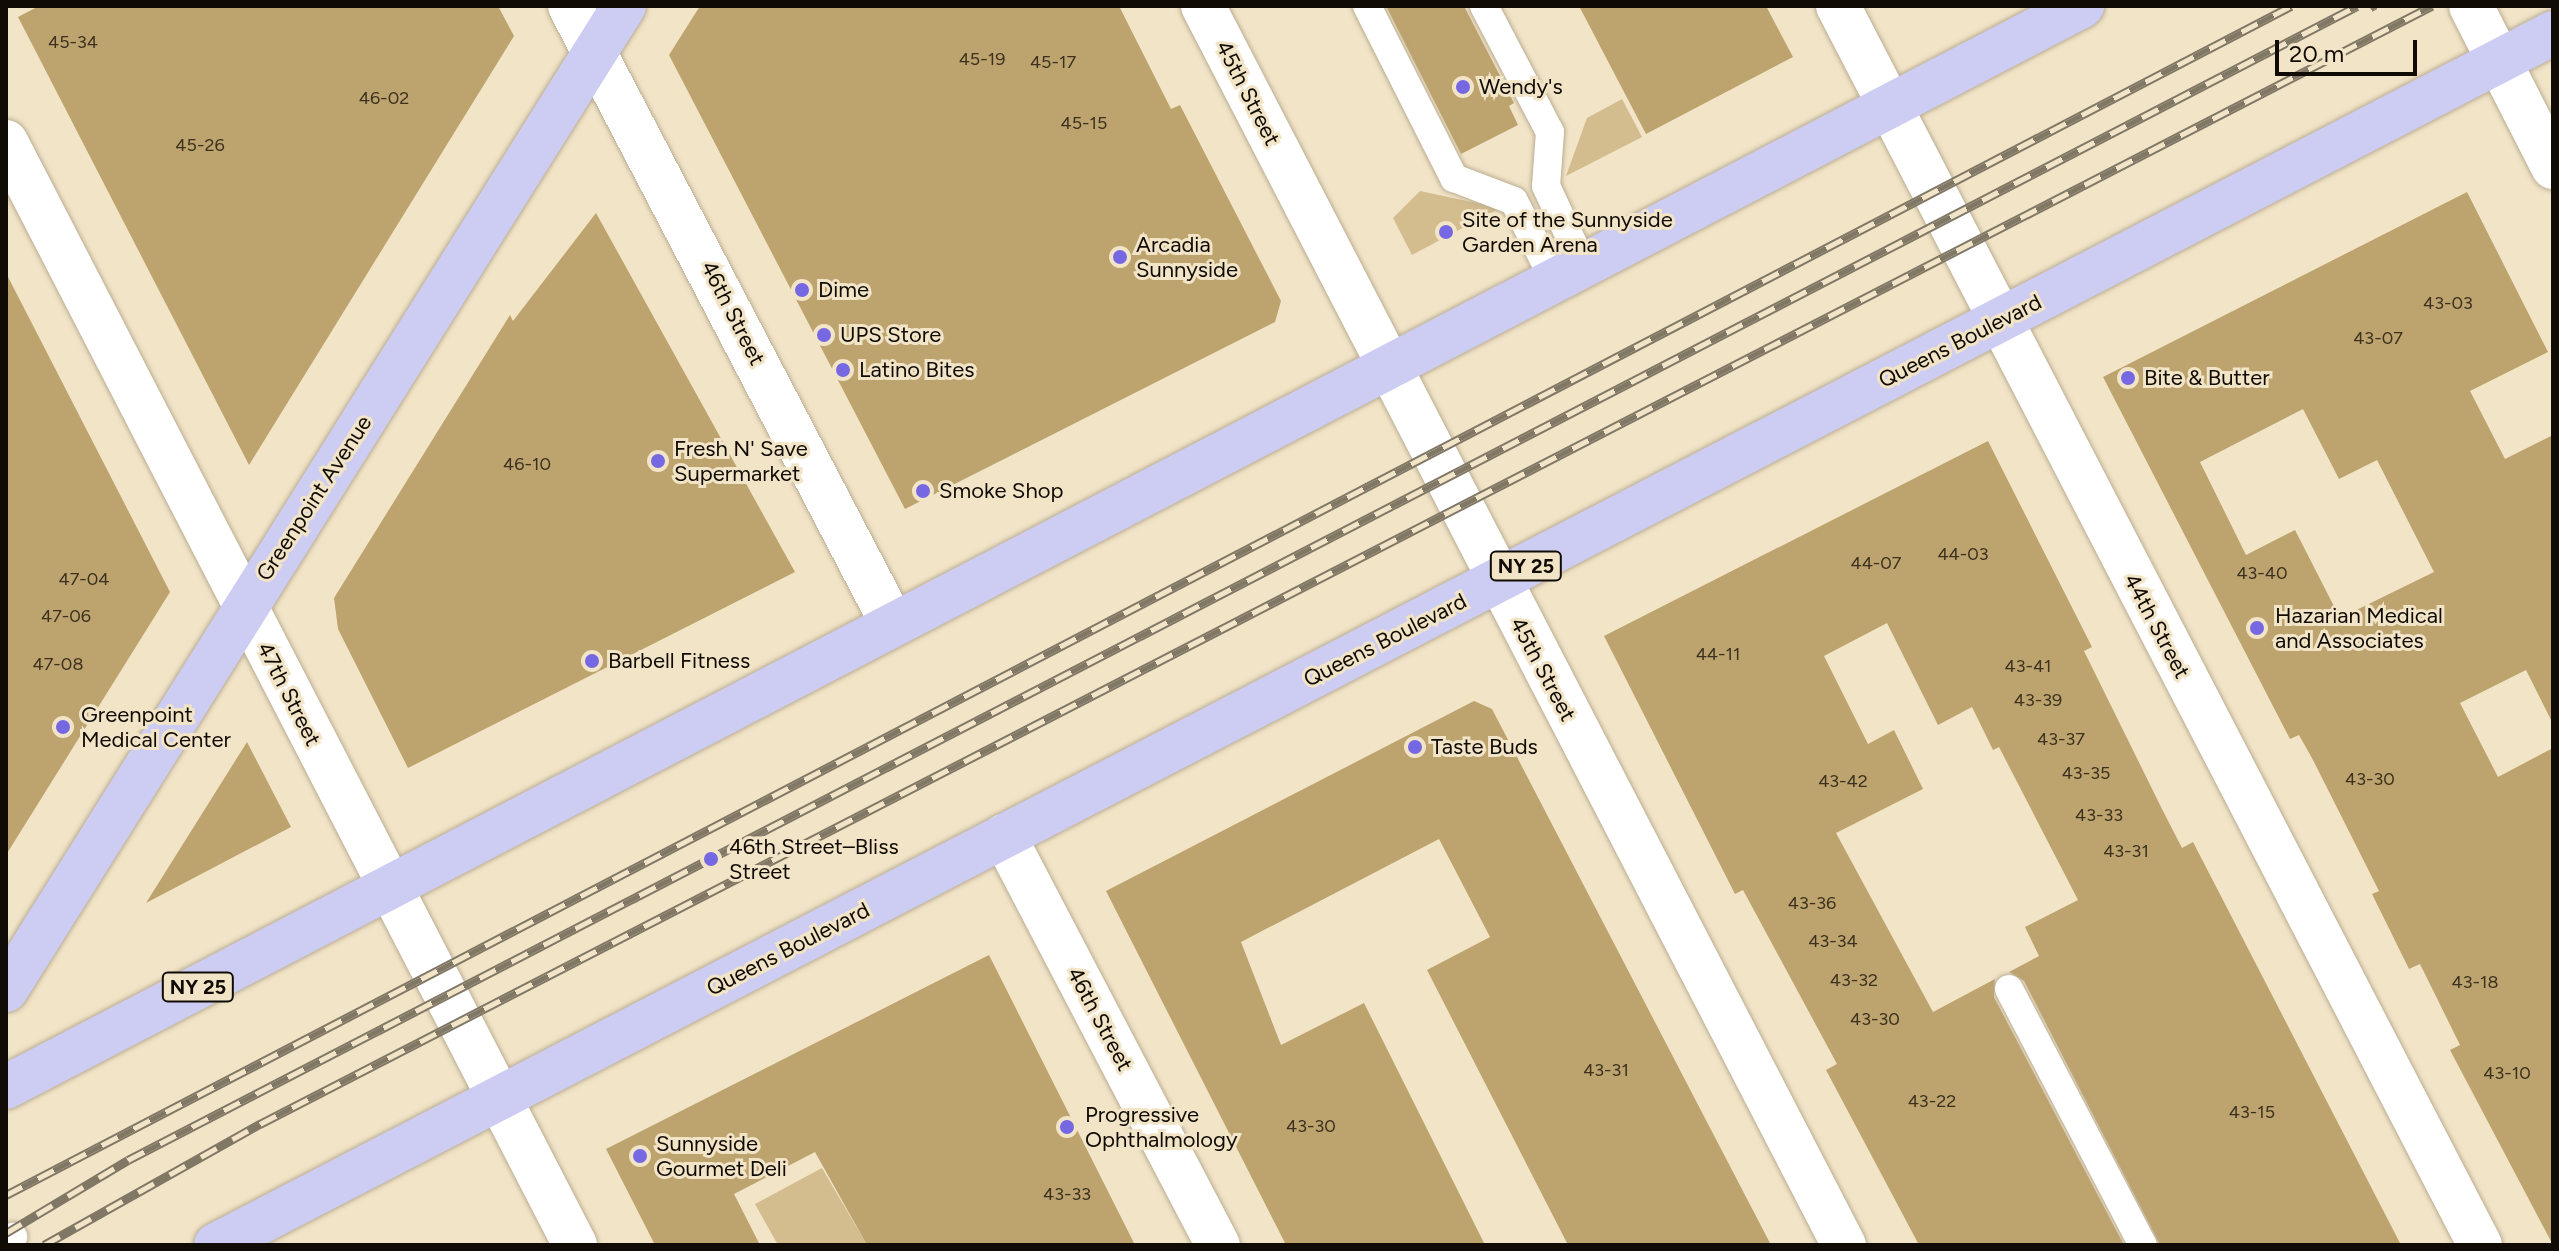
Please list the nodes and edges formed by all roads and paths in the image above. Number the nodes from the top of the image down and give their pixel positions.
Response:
1 (570, 6) edge
2 (624, 6) edge
3 (1203, 6) edge
4 (1367, 6) edge
5 (1484, 6) edge
6 (1838, 6) edge
7 (2082, 6) edge
8 (2471, 6) edge
9 (2553, 33) edge
10 (595, 52) junction
11 (2500, 63) junction
12 (1889, 106) junction
13 (6, 142) edge
14 (2553, 167) edge
15 (1569, 272) junction
16 (1998, 321) junction
17 (1388, 367) junction
18 (1497, 581) junction
19 (244, 607) junction
20 (892, 623) junction
21 (1004, 836) junction
22 (389, 886) junction
23 (2009, 989) dead end
24 (6, 990) edge
25 (6, 1087) edge
26 (499, 1098) junction
27 (216, 1245) edge
28 (575, 1245) edge
29 (1218, 1245) edge
30 (1844, 1245) edge
31 (2143, 1245) edge
32 (2480, 1245) edge

1 - 10 street, 46th Street
2 - 10 main road, Greenpoint Avenue
3 - 17 street, 45th Street
4 - 15 lane
5 - 15 lane
6 - 12 street, 44th Street
7 - 12 main road, NY 25
8 - 11 street
9 - 11 main road, Queens Boulevard / NY 25
10 - 19 main road, Greenpoint Avenue
10 - 20 street, 46th Street
11 - 14 street
11 - 16 main road, Queens Boulevard / NY 25
12 - 15 main road, NY 25
12 - 16 street, 44th Street
13 - 19 street, 47th Street
15 - 17 main road, NY 25
16 - 18 main road, Queens Boulevard / NY 25
16 - 32 street, 44th Street
17 - 18 street, 45th Street
17 - 20 main road, NY 25
18 - 21 main road, Queens Boulevard / NY 25
18 - 30 street, 45th Street
19 - 22 street, 47th Street
19 - 24 main road, Greenpoint Avenue
20 - 22 main road, NY 25
21 - 26 main road, Queens Boulevard / NY 25
21 - 29 street, 46th Street
22 - 25 main road, NY 25
22 - 26 street, 47th Street
23 - 31 lane
26 - 27 main road, Queens Boulevard / NY 25
26 - 28 street, 47th Street

